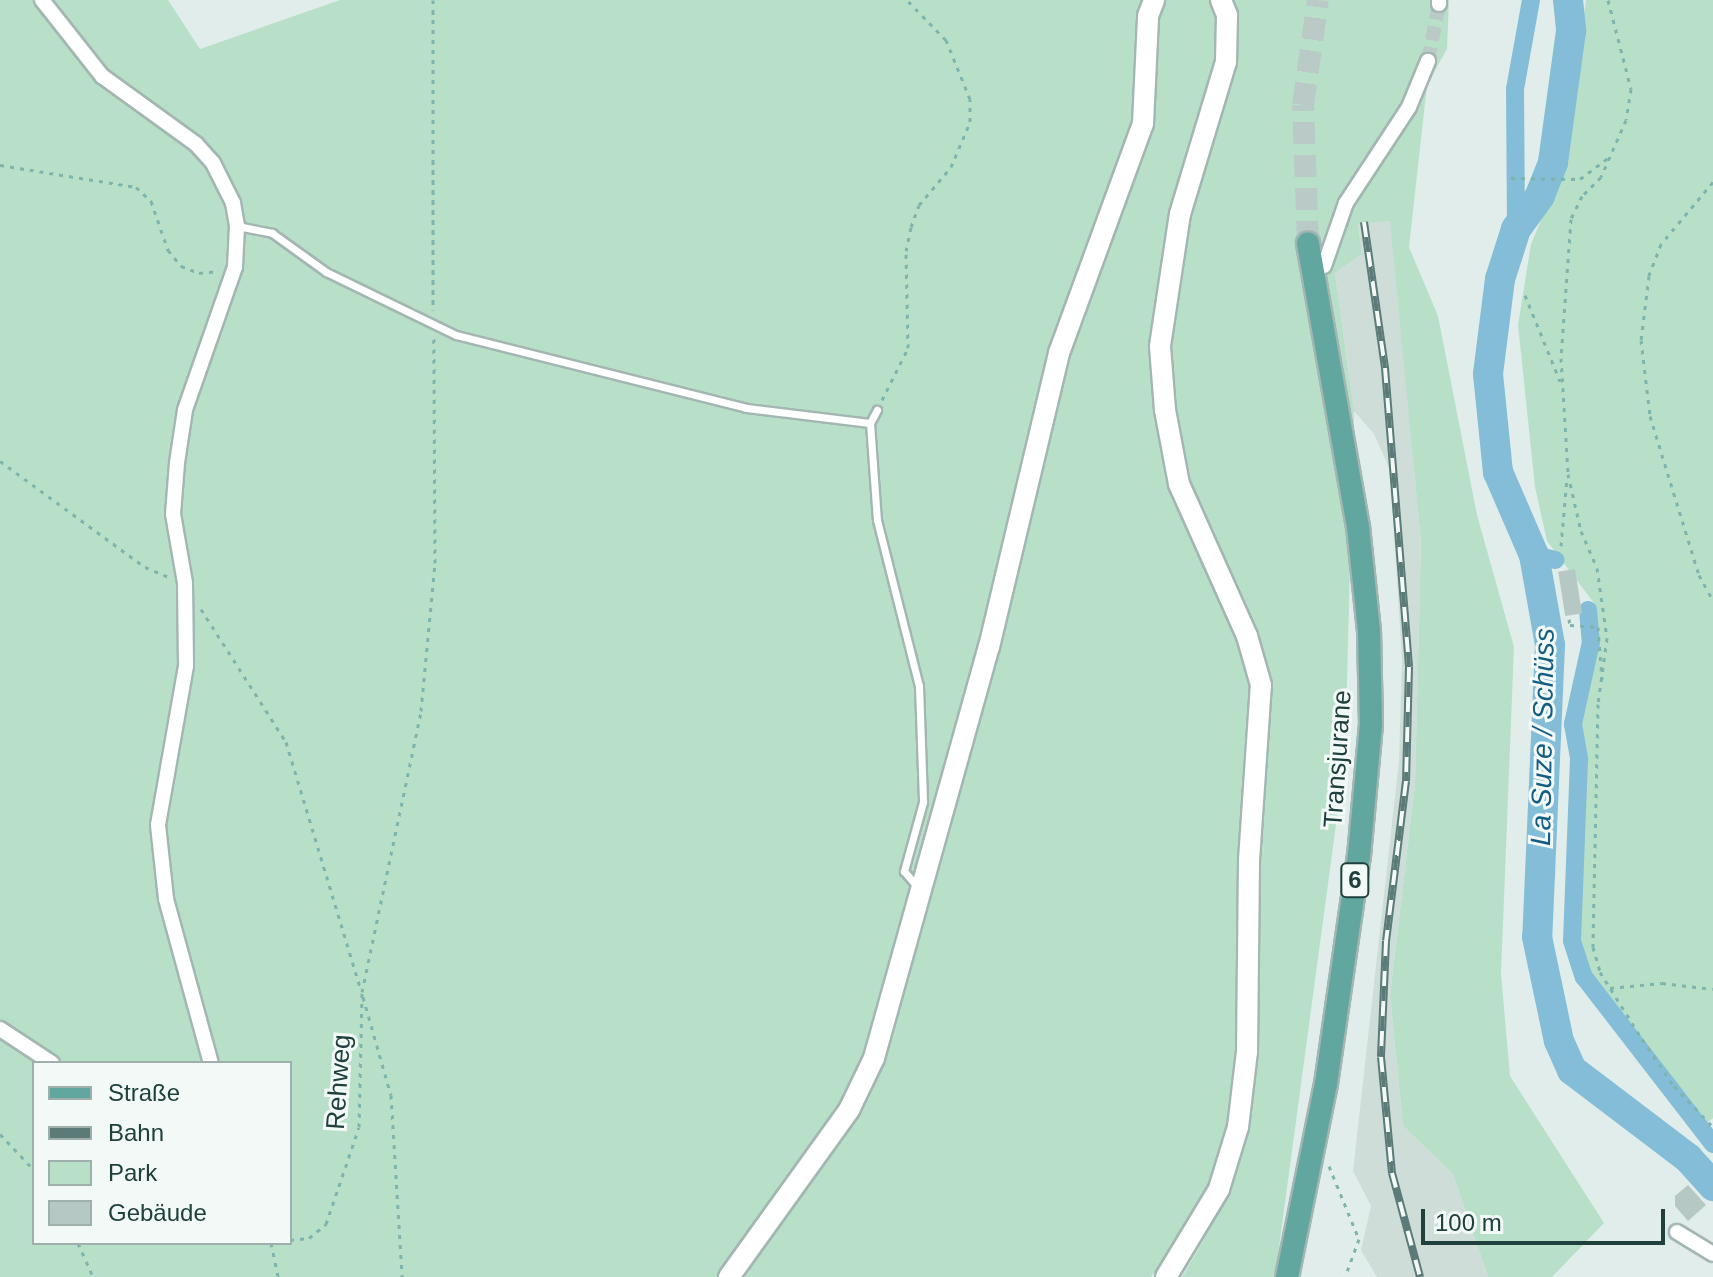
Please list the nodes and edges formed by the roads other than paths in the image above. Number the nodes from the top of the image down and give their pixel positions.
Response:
1 (42, 0) edge
2 (1154, 0) edge
3 (1221, 0) edge
4 (1428, 61) tunnel mouth
5 (237, 226) junction
6 (1308, 243) tunnel mouth
7 (1324, 266) joint
8 (1316, 289) junction
9 (877, 410) road end
10 (870, 423) junction
11 (921, 891) junction
12 (0, 1029) edge
13 (49, 1061) edge
14 (210, 1061) edge
15 (1677, 1232) dead end
16 (1713, 1254) edge
17 (729, 1277) edge
18 (1166, 1277) edge
19 (1287, 1277) edge

1 - 5 street
2 - 11 street
3 - 18 street
4 - 7 street
5 - 10 lane
5 - 14 street
6 - 8 main road, Transjurane / 6
7 - 8 lane
8 - 19 main road, Transjurane / 6
9 - 10 lane
10 - 11 lane
11 - 17 street
12 - 13 street
15 - 16 street

